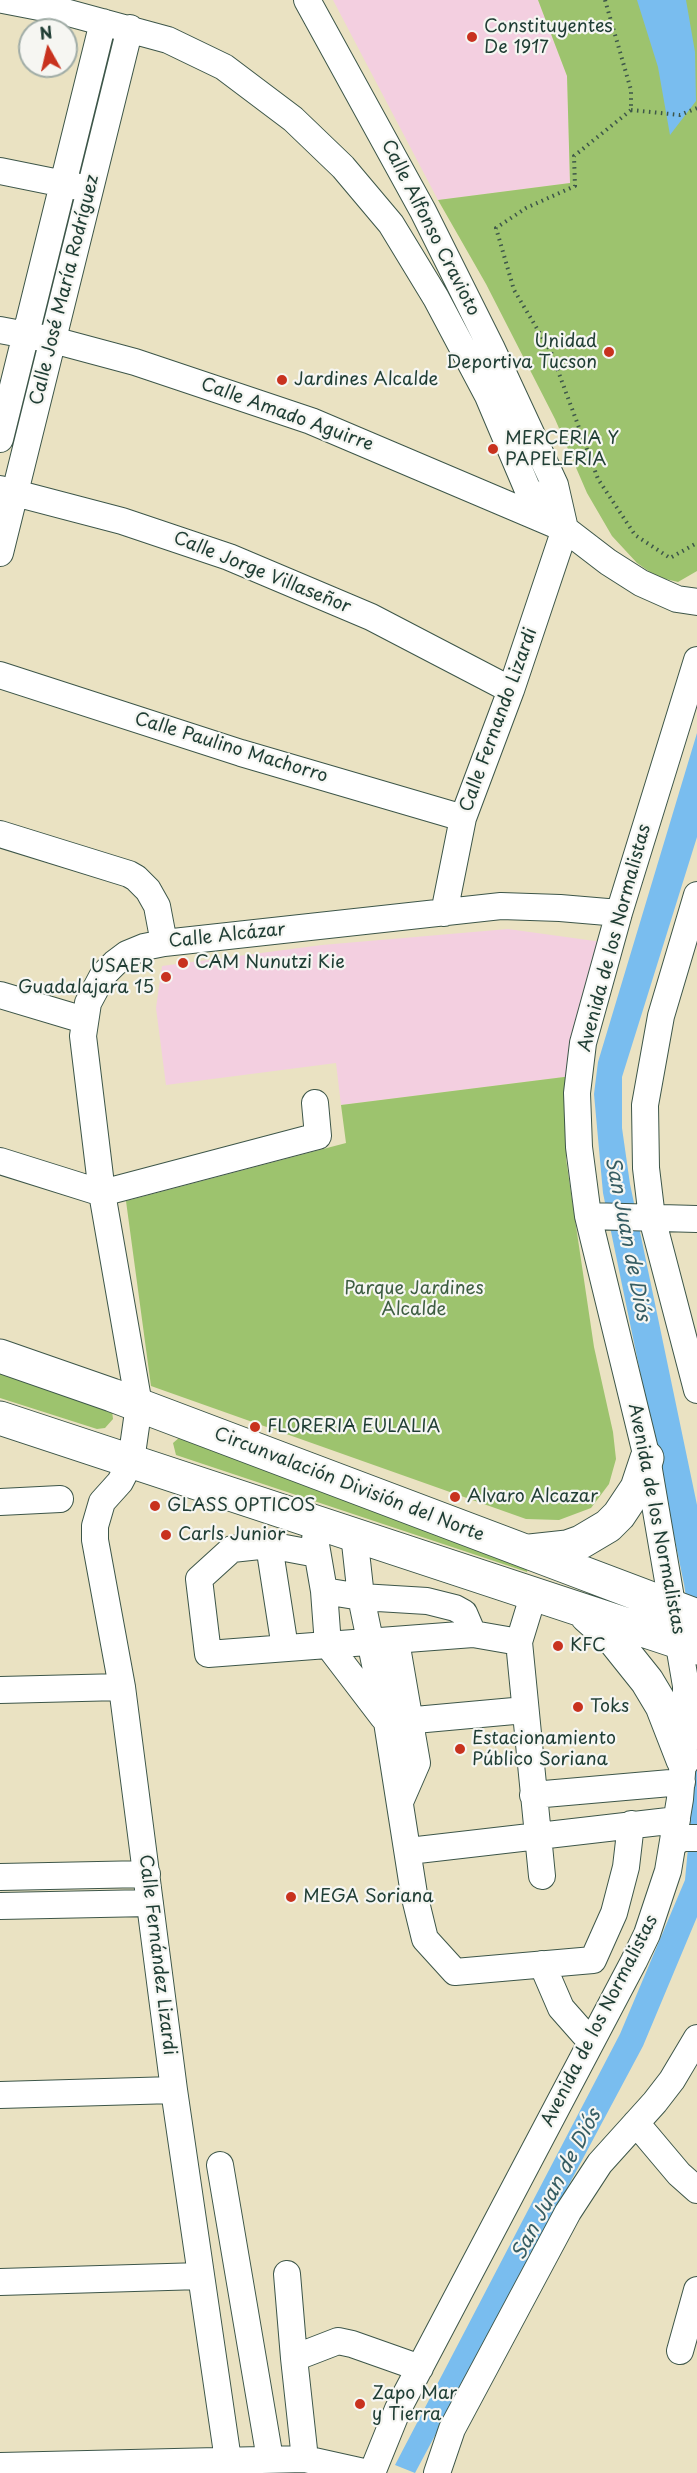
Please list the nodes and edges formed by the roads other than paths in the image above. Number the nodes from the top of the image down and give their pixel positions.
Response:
1 (3, 0) edge
2 (307, 0) edge
3 (103, 21) junction
4 (130, 28) junction
5 (0, 171) edge
6 (405, 178) junction
7 (63, 183) junction
8 (90, 189) junction
9 (410, 256) junction
10 (0, 330) edge
11 (26, 334) junction
12 (53, 340) junction
13 (0, 439) edge
14 (8, 491) edge
15 (565, 529) junction
16 (0, 553) edge
17 (697, 602) edge
18 (697, 660) edge
19 (0, 675) edge
20 (512, 690) junction
21 (464, 818) junction
22 (0, 834) edge
23 (697, 895) edge
24 (444, 913) junction
25 (619, 913) junction
26 (164, 943) junction
27 (0, 995) edge
28 (84, 1020) junction
29 (315, 1103) dead end
30 (0, 1161) edge
31 (102, 1193) junction
32 (593, 1216) junction
33 (647, 1218) junction
34 (697, 1219) edge
35 (0, 1356) edge
36 (697, 1390) edge
37 (139, 1405) junction
38 (0, 1418) edge
39 (647, 1458) junction
40 (131, 1461) junction
41 (60, 1499) dead end
42 (0, 1502) edge
43 (311, 1520) junction
44 (354, 1534) junction
45 (269, 1545) junction
46 (521, 1550) junction
47 (317, 1554) junction
48 (324, 1591) junction
49 (534, 1593) junction
50 (361, 1597) junction
51 (577, 1607) junction
52 (685, 1628) edge
53 (473, 1634) junction
54 (383, 1642) junction
55 (519, 1642) junction
56 (328, 1645) junction
57 (285, 1648) junction
58 (122, 1687) junction
59 (0, 1690) edge
60 (525, 1710) junction
61 (398, 1722) junction
62 (683, 1771) junction
63 (533, 1795) junction
64 (631, 1824) junction
65 (682, 1835) edge
66 (537, 1836) junction
67 (409, 1851) junction
68 (147, 1874) junction
69 (542, 1876) dead end
70 (0, 1877) edge
71 (150, 1903) junction
72 (0, 1906) edge
73 (542, 1964) junction
74 (697, 2038) edge
75 (591, 2042) junction
76 (174, 2090) junction
77 (0, 2095) edge
78 (636, 2123) junction
79 (220, 2165) dead end
80 (697, 2190) edge
81 (287, 2274) dead end
82 (201, 2276) junction
83 (0, 2282) edge
84 (697, 2290) edge
85 (681, 2351) dead end
86 (294, 2358) junction
87 (420, 2368) junction
88 (270, 2459) junction
89 (305, 2459) junction
90 (228, 2460) junction
91 (0, 2466) edge
92 (370, 2473) edge
93 (437, 2473) edge

1 - 3 street
2 - 6 street, Calle Alfonso Cravioto
3 - 4 street
3 - 7 street, Calle José María Rodríguez
4 - 8 street, Calle José María Rodríguez
4 - 9 street
5 - 7 street
6 - 9 street
6 - 15 street, Calle Alfonso Cravioto
7 - 8 street
7 - 11 street, Calle José María Rodríguez
8 - 12 street, Calle José María Rodríguez
9 - 15 street
10 - 11 street, Calle Amado Aguirre
11 - 12 street, Calle Amado Aguirre
11 - 13 street, Calle José María Rodríguez
12 - 14 street, Calle José María Rodríguez
12 - 15 street, Calle Amado Aguirre
14 - 16 street, Calle José María Rodríguez
14 - 20 street, Calle Jorge Villaseñor
15 - 17 street
15 - 20 street, Calle Fernando Lizardi
18 - 25 street, Avenida de los Normalistas
19 - 21 street, Calle Paulino Machorro
20 - 21 street, Calle Fernando Lizardi
21 - 24 street, Calle Fernando Lizardi
22 - 26 street
23 - 33 street
24 - 25 street, Calle Alcázar
24 - 26 street, Calle Alcázar
25 - 32 street, Avenida de los Normalistas
26 - 28 street, Calle Alcázar
27 - 28 street
28 - 31 street, Calle Alcázar
29 - 31 street
30 - 31 street
31 - 37 street, Calle Alcázar
32 - 33 street
32 - 39 street, Avenida de los Normalistas
33 - 34 street
33 - 36 street
35 - 37 main road, Circunvalación División del Norte
37 - 40 street, Calle Alcázar
37 - 46 main road, Circunvalación División del Norte
38 - 40 main road
39 - 46 main road
39 - 52 street, Avenida de los Normalistas
40 - 43 main road
40 - 58 street, Calle Fernández Lizardi
41 - 42 street
43 - 44 main road
43 - 47 street
44 - 49 main road
44 - 50 street
45 - 47 street
45 - 57 street
45 - 57 street
46 - 52 main road, Circunvalación División del Norte
47 - 48 street
48 - 50 street
48 - 56 street
49 - 51 main road
49 - 55 street
50 - 53 street
50 - 54 street
51 - 52 main road
51 - 62 main road
52 - 62 street, Avenida de los Normalistas
53 - 54 street
53 - 55 street
54 - 56 street
54 - 61 street
55 - 60 street
56 - 57 street
56 - 61 street
58 - 59 street
58 - 68 street, Calle Fernández Lizardi
60 - 61 street
60 - 63 street
61 - 67 street
62 - 63 street
62 - 65 street, Avenida de los Normalistas
63 - 66 street
64 - 65 street
64 - 66 street
64 - 73 street
65 - 75 street, Avenida de los Normalistas
66 - 67 street
66 - 69 street
67 - 73 street
68 - 70 street
68 - 71 street, Calle Fernández Lizardi
71 - 72 street
71 - 76 street, Calle Fernández Lizardi
73 - 75 street
74 - 78 street
75 - 87 street, Avenida de los Normalistas
76 - 77 street
76 - 82 street, Calle Fernández Lizardi
78 - 80 street
78 - 93 street
79 - 88 street
81 - 86 street
82 - 83 street
82 - 90 street, Calle Fernández Lizardi
84 - 85 street
86 - 87 street
86 - 89 street
87 - 92 street, Avenida de los Normalistas
88 - 89 street
88 - 90 street
89 - 92 street
90 - 91 street

